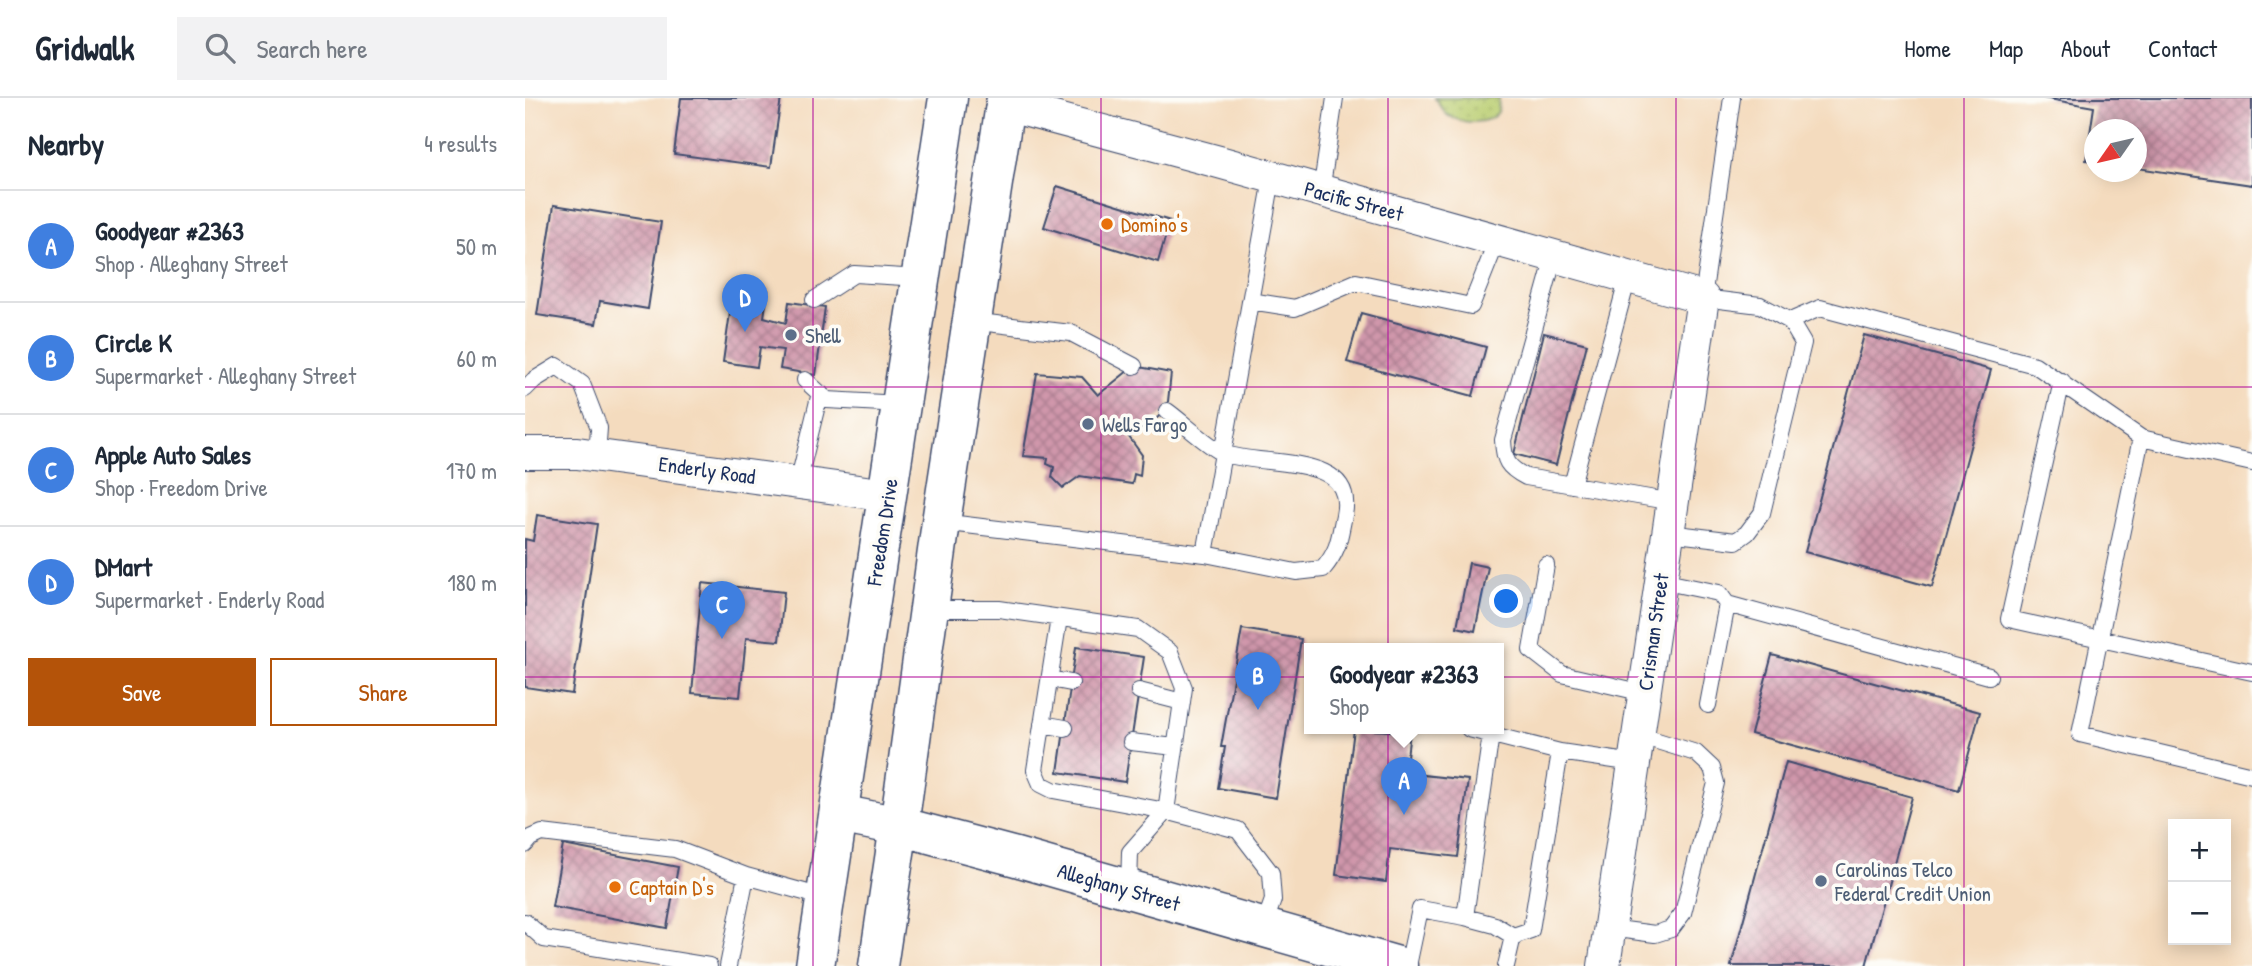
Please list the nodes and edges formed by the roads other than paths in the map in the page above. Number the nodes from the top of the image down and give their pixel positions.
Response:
1 (948, 98) edge
2 (1335, 98) edge
3 (1732, 98) edge
4 (1003, 100) edge
5 (1272, 179) junction
6 (1321, 192) junction
7 (1497, 241) junction
8 (1554, 257) junction
9 (1628, 277) junction
10 (920, 278) junction
11 (1703, 298) junction
12 (814, 300) dead end
13 (1250, 300) junction
14 (971, 321) junction
15 (1790, 321) junction
16 (1134, 366) dead end
17 (805, 380) dead end
18 (2061, 381) junction
19 (525, 389) edge
20 (820, 393) junction
21 (901, 404) junction
22 (1167, 411) dead end
23 (2141, 438) junction
24 (525, 453) edge
25 (1222, 453) junction
26 (597, 455) junction
27 (2252, 463) edge
28 (798, 483) junction
29 (1572, 485) junction
30 (888, 495) junction
31 (1670, 518) junction
32 (941, 522) junction
33 (1205, 554) junction
34 (1546, 565) dead end
35 (1661, 581) junction
36 (1727, 604) junction
37 (929, 609) junction
38 (1059, 618) junction
39 (2100, 638) junction
40 (2252, 672) edge
41 (1989, 676) dead end
42 (1049, 679) junction
43 (1071, 683) dead end
44 (1139, 691) dead end
45 (1644, 694) junction
46 (1182, 702) junction
47 (1708, 705) dead end
48 (1042, 724) junction
49 (1065, 728) dead end
50 (1491, 734) joint
51 (1131, 742) dead end
52 (1175, 747) junction
53 (1636, 749) junction
54 (1560, 752) junction
55 (2252, 775) edge
56 (1166, 811) junction
57 (839, 814) junction
58 (899, 826) junction
59 (525, 845) edge
60 (746, 876) junction
61 (1129, 890) junction
62 (826, 898) junction
63 (1465, 918) junction
64 (525, 922) edge
65 (1263, 928) junction
66 (1609, 928) junction
67 (1513, 936) junction
68 (709, 966) edge
69 (728, 966) edge
70 (815, 966) edge
71 (878, 966) edge
72 (1398, 966) edge
73 (1408, 966) edge
74 (1506, 966) edge
75 (1604, 966) edge

1 - 10 main road, Freedom Drive
2 - 6 lane
3 - 11 lane
4 - 5 street, Pacific Street
4 - 14 main road
5 - 6 street, Pacific Street
5 - 13 lane
6 - 7 street, Pacific Street
7 - 8 street, Pacific Street
7 - 13 lane
8 - 9 street, Pacific Street
8 - 29 lane
9 - 11 street, Pacific Street
9 - 29 lane
10 - 12 lane
10 - 21 main road, Freedom Drive
11 - 15 lane
11 - 31 street, Crisman Street
13 - 25 lane
14 - 16 lane
14 - 32 main road
15 - 18 lane
15 - 31 lane
17 - 20 lane
18 - 23 lane
18 - 39 lane
19 - 26 lane
20 - 21 lane
20 - 28 lane
21 - 30 main road, Freedom Drive
22 - 25 lane
23 - 27 lane
23 - 39 lane
24 - 26 street, Enderly Road
25 - 33 lane
25 - 33 lane
26 - 28 street, Enderly Road
28 - 30 street, Enderly Road
29 - 31 lane
30 - 57 main road, Freedom Drive
31 - 35 street, Crisman Street
32 - 33 lane
32 - 37 main road
34 - 45 lane
35 - 36 lane
35 - 45 street, Crisman Street
36 - 41 lane
36 - 47 lane
37 - 38 lane
37 - 58 main road
38 - 42 lane
38 - 46 lane
39 - 40 lane
39 - 55 lane
42 - 43 lane
42 - 48 lane
44 - 46 lane
45 - 53 street, Crisman Street
46 - 52 lane
48 - 49 lane
48 - 56 lane
50 - 54 lane
50 - 63 lane
51 - 52 lane
52 - 56 lane
53 - 54 lane
53 - 66 street, Crisman Street
53 - 66 lane
54 - 67 lane
56 - 61 lane
56 - 65 lane
57 - 58 main road, Alleghany Street
57 - 62 main road, Freedom Drive
58 - 61 main road, Alleghany Street
58 - 71 main road
59 - 60 lane
60 - 62 lane
60 - 69 lane
61 - 65 main road, Alleghany Street
62 - 70 main road, Freedom Drive
63 - 67 lane
63 - 73 lane
64 - 68 lane
65 - 72 main road, Alleghany Street
66 - 75 street, Crisman Street
67 - 74 lane

